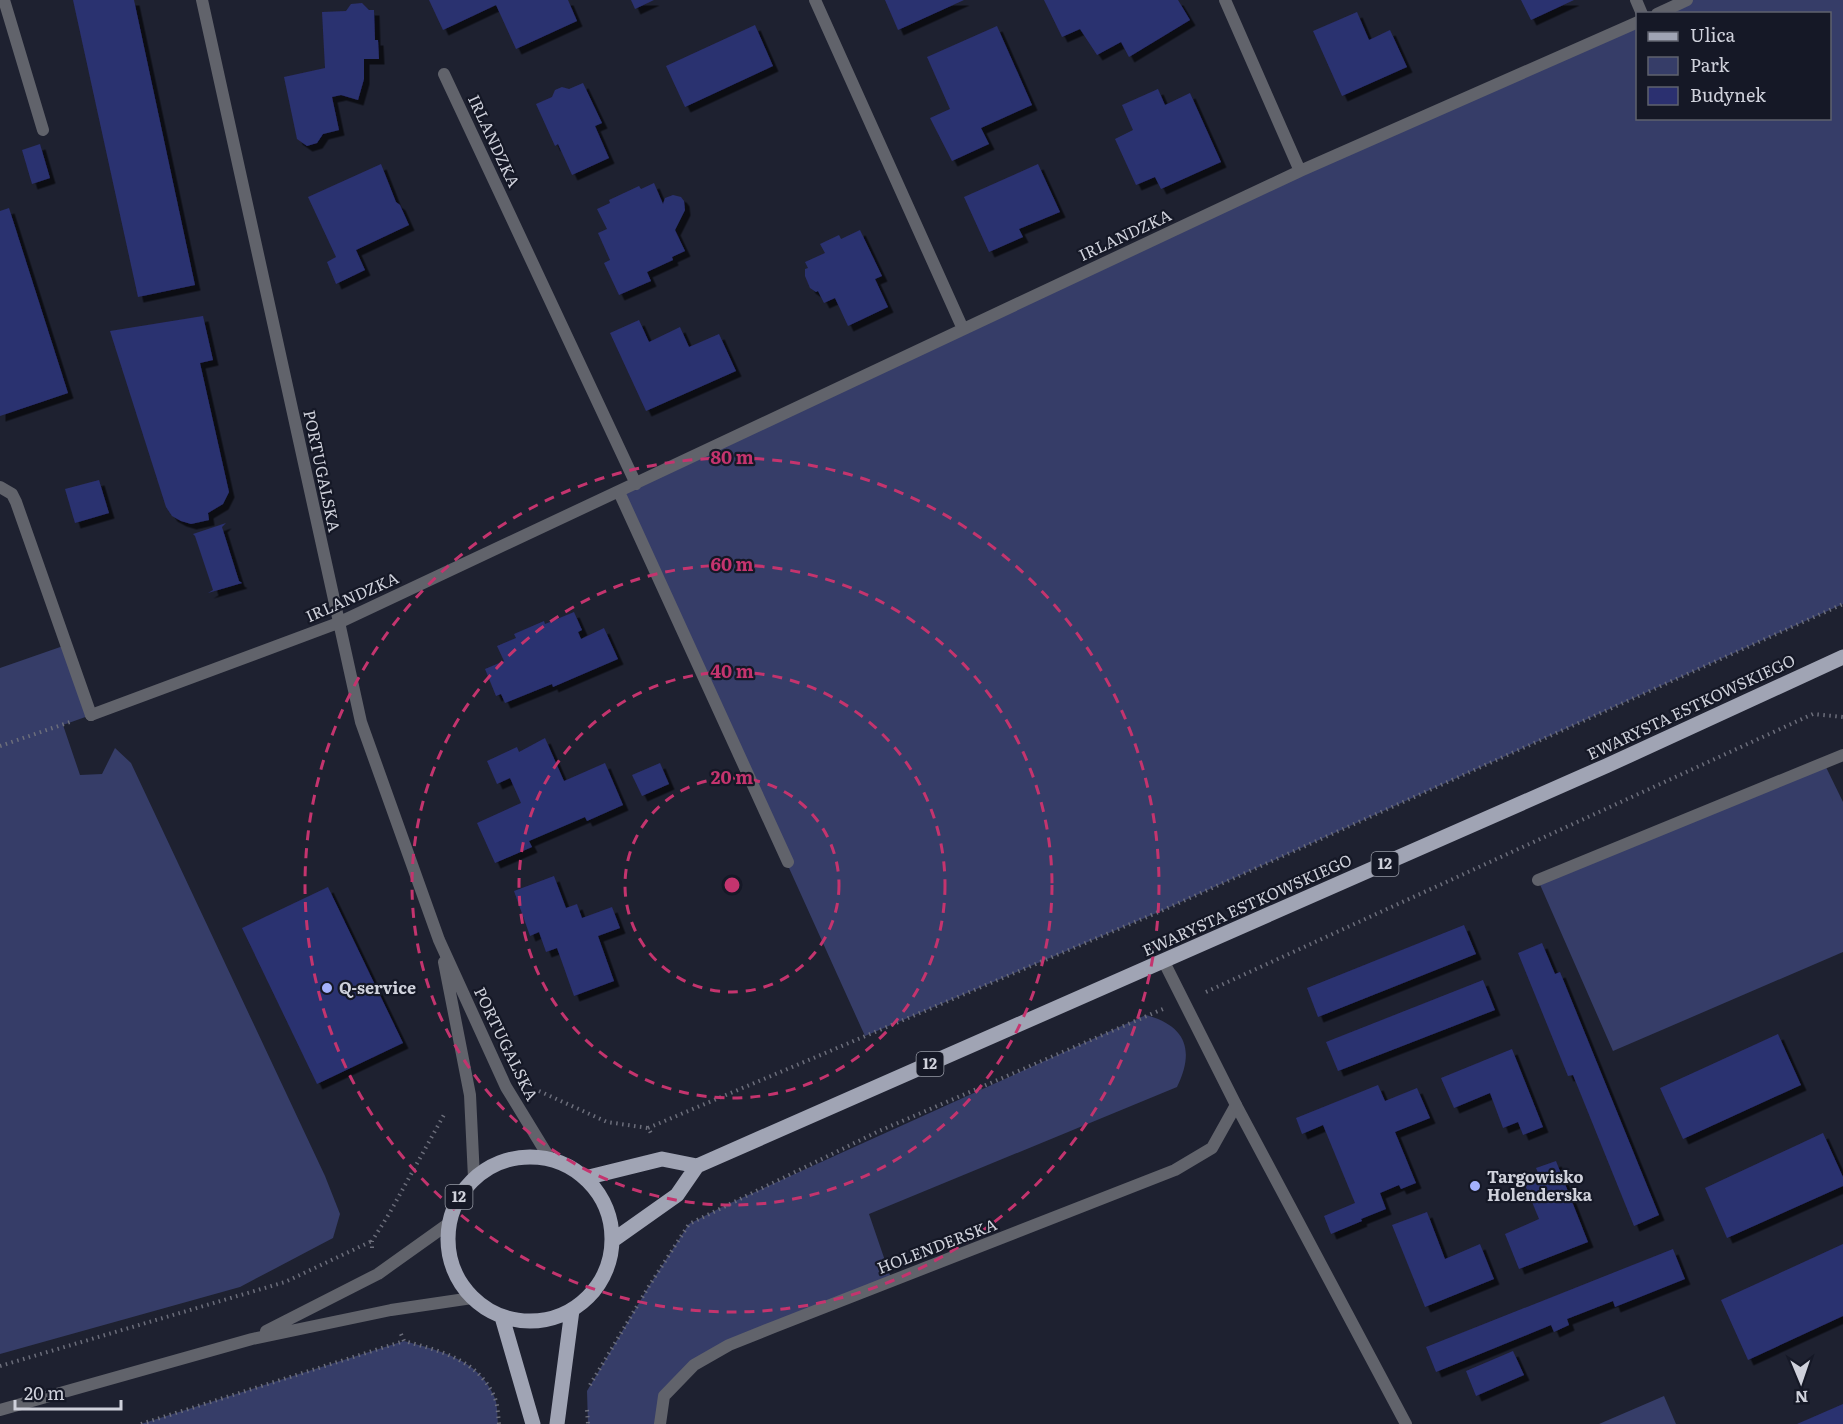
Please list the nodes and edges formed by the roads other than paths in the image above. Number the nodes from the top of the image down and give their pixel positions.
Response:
1 (4, 0) edge
2 (202, 0) edge
3 (815, 0) edge
4 (1225, 0) edge
5 (1687, 0) edge
6 (1661, 12) edge
7 (1636, 23) edge
8 (444, 74) dead end
9 (43, 130) dead end
10 (1300, 171) junction
11 (963, 329) junction
12 (636, 484) junction
13 (0, 487) edge
14 (619, 492) junction
15 (338, 623) junction
16 (1843, 657) edge
17 (1843, 755) edge
18 (788, 862) dead end
19 (1538, 880) dead end
20 (439, 940) junction
21 (1164, 962) junction
22 (1236, 1105) junction
23 (550, 1159) junction
24 (697, 1166) junction
25 (474, 1178) junction
26 (585, 1178) junction
27 (448, 1224) junction
28 (612, 1240) junction
29 (472, 1298) junction
30 (572, 1310) junction
31 (502, 1317) junction
32 (252, 1339) junction
33 (0, 1410) edge
34 (533, 1424) edge
35 (557, 1424) edge
36 (660, 1424) edge
37 (1406, 1424) edge

1 - 9 street
2 - 15 street, PORTUGALSKA
3 - 11 street
4 - 10 street
5 - 6 street
7 - 10 street, IRLANDZKA
8 - 12 street, IRLANDZKA
10 - 11 street, IRLANDZKA
11 - 12 street, IRLANDZKA
12 - 14 street, IRLANDZKA
13 - 15 street, IRLANDZKA
14 - 15 street, IRLANDZKA
14 - 18 street
15 - 20 street, PORTUGALSKA
16 - 21 main road, EWARYSTA ESTKOWSKIEGO / 12
17 - 19 street
20 - 23 street, PORTUGALSKA
20 - 25 street, PORTUGALSKA
21 - 22 street
21 - 24 main road, EWARYSTA ESTKOWSKIEGO / 12
22 - 36 street, HOLENDERSKA
22 - 37 street
23 - 25 main road, 12
23 - 26 main road, 12
24 - 26 main road
24 - 28 main road
25 - 27 main road, 12
26 - 28 main road, 12
27 - 29 main road, 12
27 - 32 street
28 - 30 main road, 12
29 - 31 main road, 12
29 - 32 street
30 - 31 main road, 12
30 - 35 main road
31 - 34 main road
32 - 33 street

